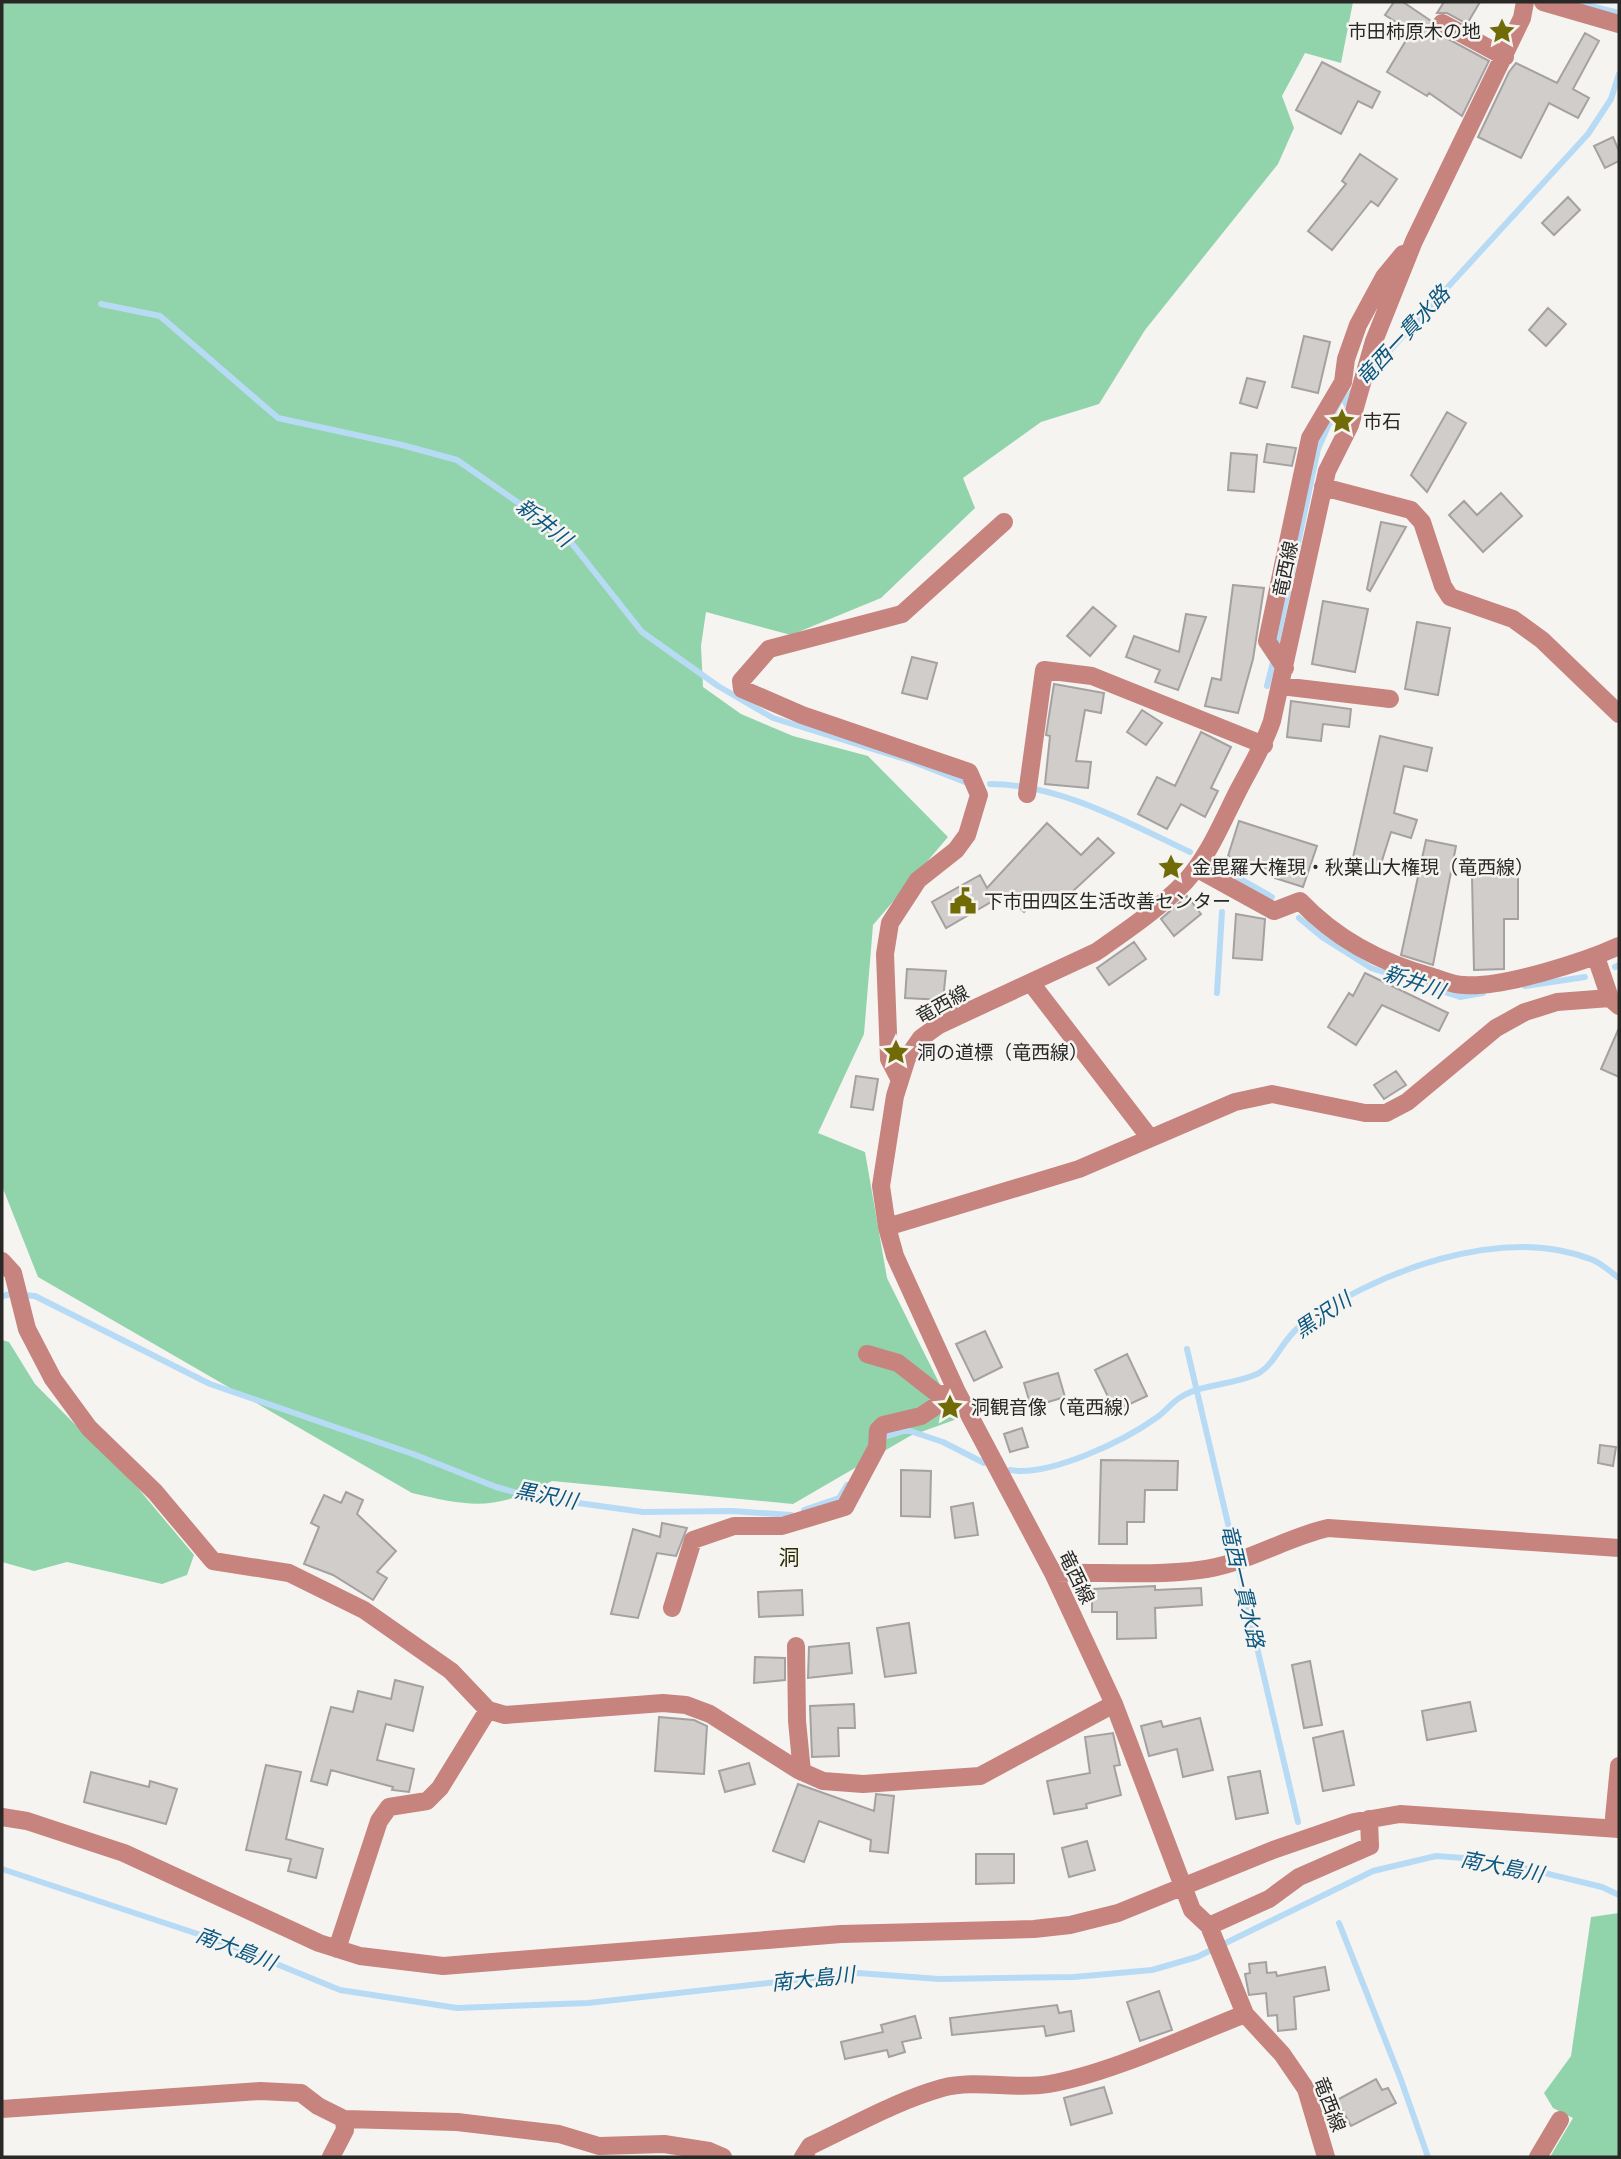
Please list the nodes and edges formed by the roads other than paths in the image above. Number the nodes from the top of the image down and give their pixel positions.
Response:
1 (1525, 2) edge
2 (1543, 2) edge
3 (1442, 23) dead end
4 (1619, 23) edge
5 (1505, 57) junction
6 (1415, 241) junction
7 (1323, 487) junction
8 (1004, 522) dead end
9 (1283, 665) junction
10 (1281, 686) junction
11 (1390, 699) dead end
12 (1619, 714) edge
13 (1264, 745) junction
14 (1028, 789) dead end
15 (1196, 868) junction
16 (1619, 946) edge
17 (1596, 957) junction
18 (1031, 983) junction
19 (1614, 1002) edge
20 (900, 1080) junction
21 (1150, 1138) junction
22 (887, 1227) junction
23 (8, 1268) edge
24 (867, 1354) dead end
25 (957, 1392) junction
26 (939, 1395) junction
27 (1619, 1548) edge
28 (1053, 1573) junction
29 (672, 1608) dead end
30 (796, 1646) dead end
31 (1114, 1703) junction
32 (488, 1710) junction
33 (1619, 1766) edge
34 (802, 1772) junction
35 (2, 1816) edge
36 (1369, 1819) junction
37 (1616, 1829) edge
38 (1183, 1889) junction
39 (1209, 1926) junction
40 (337, 1949) junction
41 (1245, 2014) junction
42 (2, 2109) edge
43 (344, 2119) junction
44 (1560, 2120) dead end
45 (331, 2157) edge
46 (723, 2157) edge
47 (803, 2157) edge
48 (1326, 2157) edge
49 (1538, 2157) edge

1 - 5 street, 竜西線
2 - 4 street
3 - 5 street
5 - 6 street, 竜西線
6 - 7 street, 竜西線
6 - 9 street
7 - 9 street, 竜西線
7 - 12 street
8 - 20 street
9 - 10 street, 竜西線
10 - 11 street
10 - 13 street, 竜西線
13 - 14 street
13 - 15 street, 竜西線
15 - 17 street
15 - 18 street, 竜西線
16 - 17 street
17 - 19 street
18 - 20 street, 竜西線
18 - 21 street
19 - 21 street
20 - 22 street, 竜西線
21 - 22 street
22 - 25 street, 竜西線
23 - 32 street
24 - 26 street
25 - 26 street
25 - 28 street, 竜西線
26 - 29 street
27 - 28 street
28 - 31 street, 竜西線
30 - 34 street
31 - 34 street
31 - 38 street, 竜西線
32 - 34 street
32 - 40 street
33 - 37 street
35 - 40 street
36 - 37 street
36 - 38 street
36 - 39 street
38 - 39 street, 竜西線
38 - 40 street
39 - 41 street, 竜西線
41 - 47 street
41 - 48 street, 竜西線
42 - 43 street
43 - 45 street
43 - 46 street
44 - 49 street

